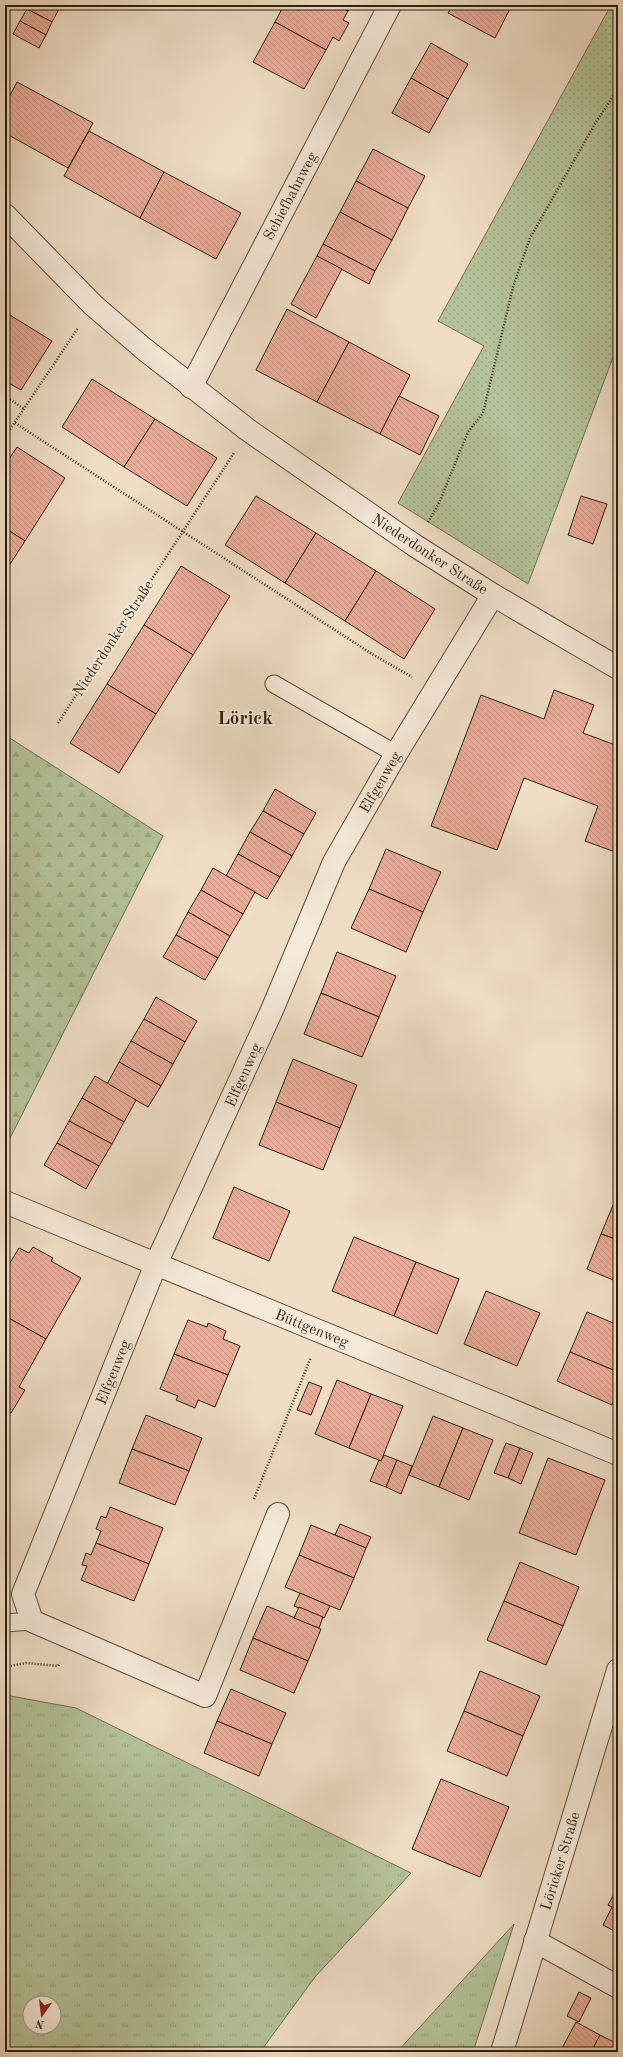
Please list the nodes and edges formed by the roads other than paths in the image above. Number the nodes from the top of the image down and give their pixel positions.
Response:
1 (390, 5) edge
2 (5, 215) edge
3 (191, 387) junction
4 (493, 595) junction
5 (618, 668) edge
6 (274, 684) dead end
7 (396, 754) junction
8 (5, 1202) edge
9 (156, 1264) junction
10 (618, 1454) edge
11 (278, 1514) road end
12 (32, 1621) junction
13 (5, 1623) edge
14 (618, 1670) edge
15 (535, 1941) junction
16 (618, 1987) edge
17 (502, 2052) edge

1 - 3 street, Schiefbahnweg
2 - 3 street, Niederdonker Straße
3 - 4 street, Niederdonker Straße
4 - 5 street, Niederdonker Straße
4 - 7 street, Elfgenweg
6 - 7 lane
7 - 9 street, Elfgenweg
8 - 9 street, Büttgenweg
9 - 10 street, Büttgenweg
9 - 12 street, Elfgenweg
11 - 12 street
12 - 13 lane
14 - 15 street, Löricker Straße
15 - 16 street
15 - 17 street, Löricker Straße

